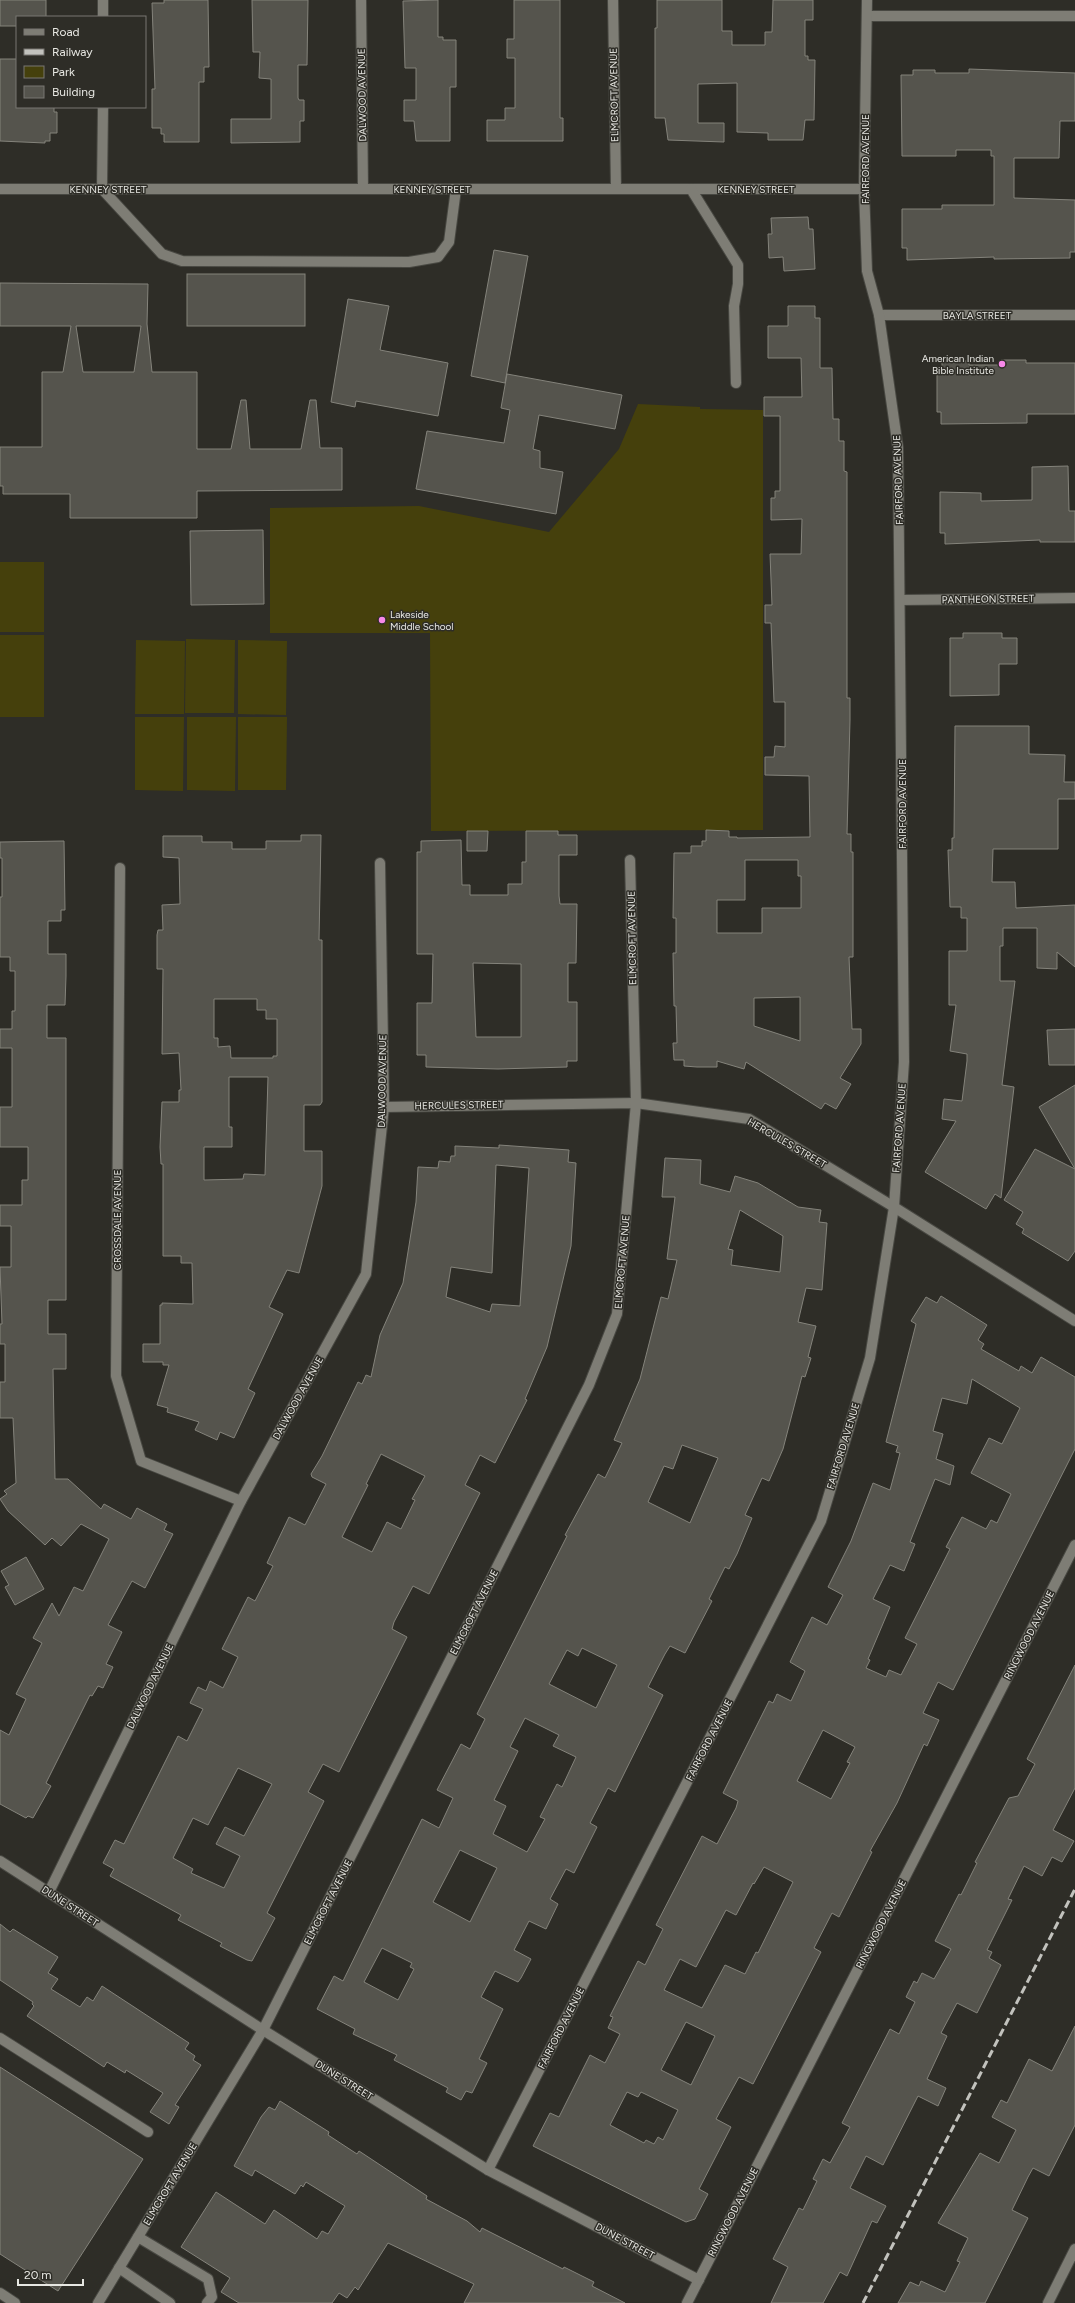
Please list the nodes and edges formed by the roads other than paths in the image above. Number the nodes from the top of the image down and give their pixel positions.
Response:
1 (103, 0) edge
2 (361, 0) edge
3 (613, 0) edge
4 (867, 0) edge
5 (103, 16) edge
6 (866, 16) junction
7 (1075, 16) edge
8 (103, 108) edge
9 (0, 189) edge
10 (102, 189) junction
11 (364, 189) junction
12 (456, 189) junction
13 (616, 189) junction
14 (691, 189) junction
15 (864, 189) junction
16 (879, 315) junction
17 (1075, 315) edge
18 (736, 383) dead end
19 (1075, 598) edge
20 (901, 600) junction
21 (630, 860) dead end
22 (380, 864) dead end
23 (120, 868) dead end
24 (636, 1103) junction
25 (384, 1106) junction
26 (894, 1207) junction
27 (1075, 1322) edge
28 (241, 1501) junction
29 (1075, 1545) edge
30 (0, 1862) edge
31 (49, 1892) junction
32 (263, 2030) junction
33 (0, 2038) edge
34 (148, 2132) dead end
35 (488, 2170) junction
36 (138, 2237) junction
37 (1075, 2250) edge
38 (119, 2268) junction
39 (699, 2280) junction
40 (0, 2294) edge
41 (15, 2303) edge
42 (98, 2303) edge
43 (170, 2303) edge
44 (207, 2303) edge
45 (687, 2303) edge
46 (1048, 2303) edge

1 - 5 street
2 - 11 street, DALWOOD AVENUE
3 - 13 street, ELMCROFT AVENUE
4 - 6 street, FAIRFORD AVENUE
6 - 7 street
6 - 15 street, FAIRFORD AVENUE
8 - 10 street
9 - 10 street, KENNEY STREET
10 - 11 street, KENNEY STREET
10 - 12 street
11 - 12 street, KENNEY STREET
12 - 13 street, KENNEY STREET
13 - 14 street, KENNEY STREET
14 - 15 street, KENNEY STREET
14 - 18 street
15 - 16 street, FAIRFORD AVENUE
16 - 17 street, BAYLA STREET
16 - 20 street, FAIRFORD AVENUE
19 - 20 street, PANTHEON STREET
20 - 26 street, FAIRFORD AVENUE
21 - 24 street, ELMCROFT AVENUE
22 - 25 street, DALWOOD AVENUE
23 - 28 street, CROSSDALE AVENUE
24 - 25 street, HERCULES STREET
24 - 26 street, HERCULES STREET
24 - 32 street, ELMCROFT AVENUE
25 - 28 street, DALWOOD AVENUE
26 - 27 street, HERCULES STREET
26 - 35 street, FAIRFORD AVENUE
28 - 31 street, DALWOOD AVENUE
29 - 39 street, RINGWOOD AVENUE
30 - 31 street, DUNE STREET
31 - 32 street, DUNE STREET
32 - 35 street, DUNE STREET
32 - 36 street, ELMCROFT AVENUE
33 - 34 street
35 - 39 street, DUNE STREET
36 - 38 street, ELMCROFT AVENUE
36 - 44 street
37 - 46 street
38 - 42 street, ELMCROFT AVENUE
38 - 43 street
39 - 45 street, RINGWOOD AVENUE
40 - 41 street

